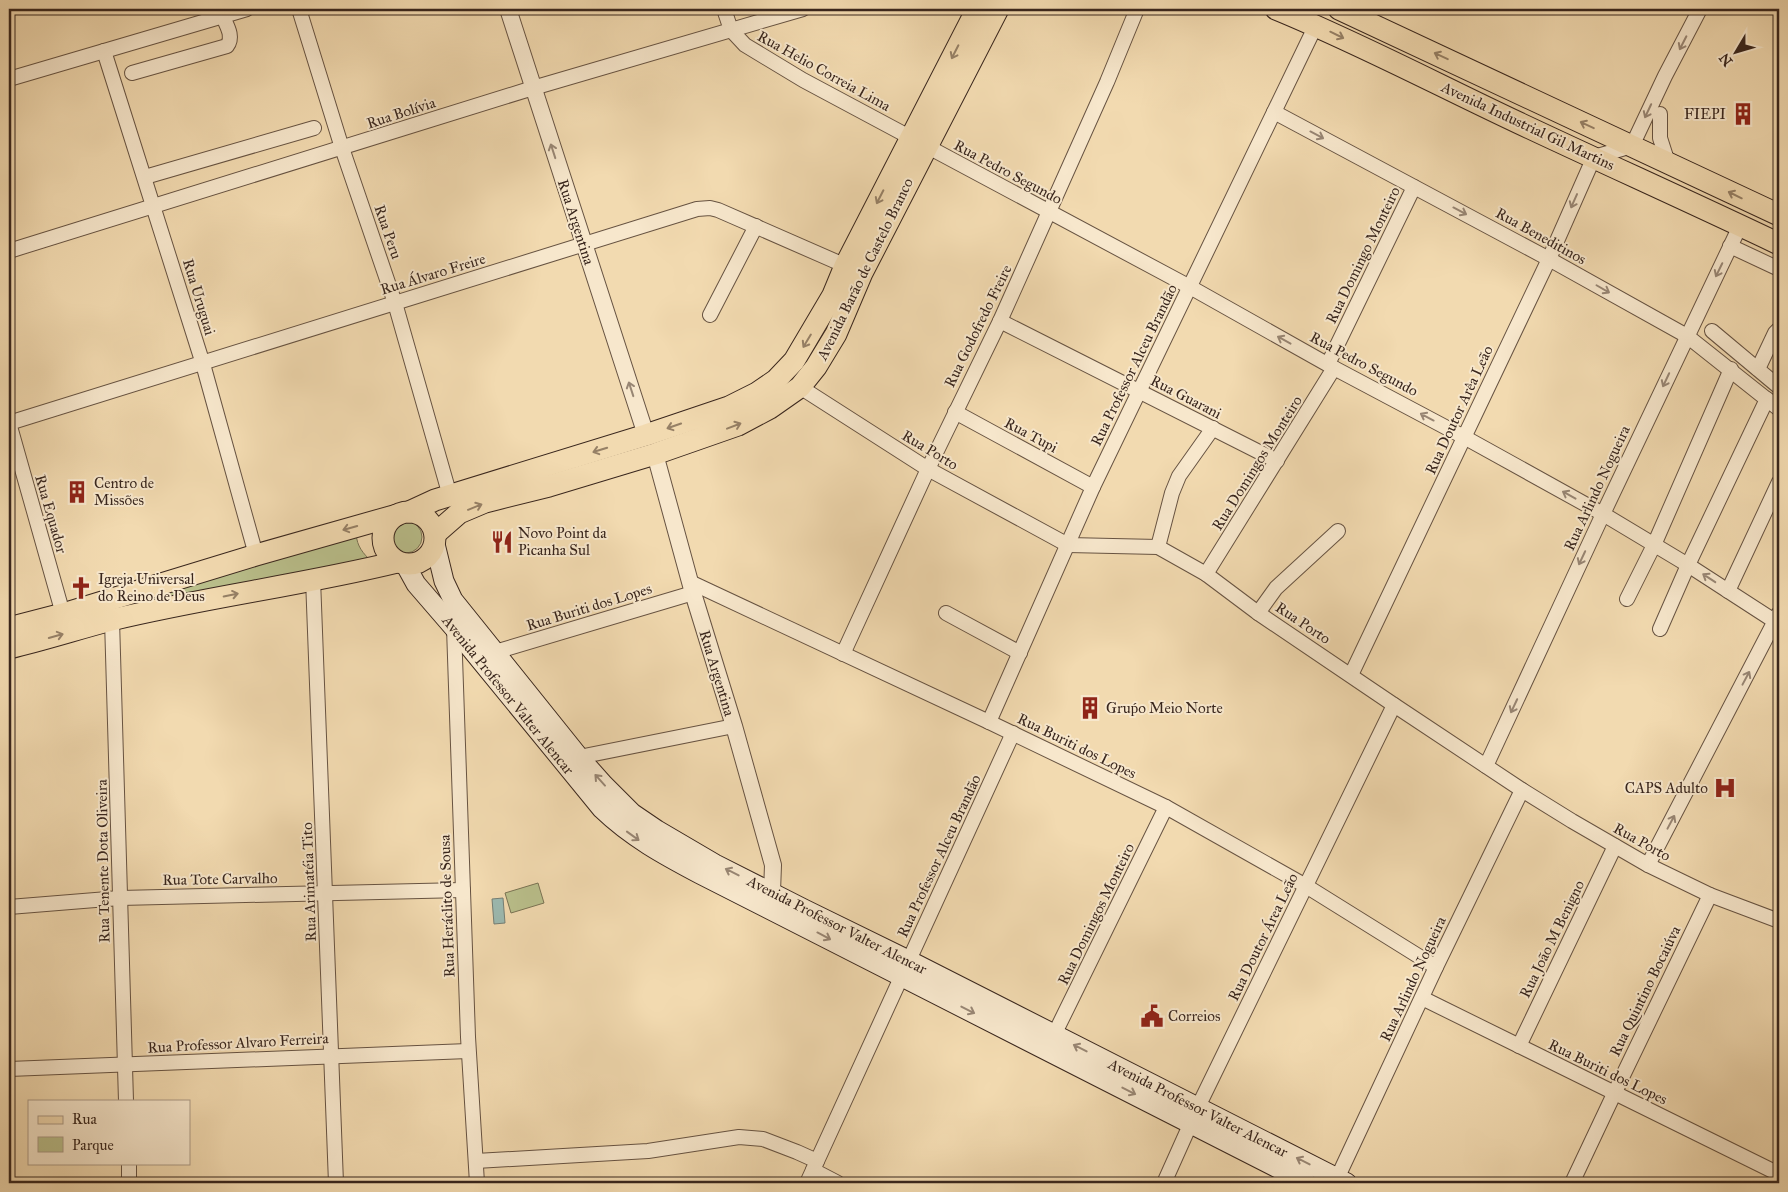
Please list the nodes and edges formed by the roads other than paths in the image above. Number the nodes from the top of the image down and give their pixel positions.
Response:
1 (247, 9) edge
2 (299, 9) edge
3 (508, 9) edge
4 (724, 9) edge
5 (803, 9) edge
6 (977, 9) edge
7 (998, 9) edge
8 (1136, 9) edge
9 (1276, 9) edge
10 (1339, 9) edge
11 (1700, 9) edge
12 (223, 17) junction
13 (1316, 25) junction
14 (731, 30) junction
15 (104, 51) junction
16 (132, 73) dead end
17 (9, 79) edge
18 (533, 88) junction
19 (1274, 112) junction
20 (1660, 114) dead end
21 (314, 128) dead end
22 (918, 142) junction
23 (1632, 146) junction
24 (342, 148) junction
25 (1594, 157) junction
26 (1668, 163) junction
27 (145, 177) junction
28 (1414, 187) junction
29 (154, 207) junction
30 (1050, 213) junction
31 (1779, 216) edge
32 (756, 226) junction
33 (1740, 226) junction
34 (1779, 244) edge
35 (584, 245) junction
36 (1730, 246) junction
37 (9, 252) edge
38 (1549, 259) junction
39 (854, 269) junction
40 (1779, 269) edge
41 (1190, 287) junction
42 (395, 303) junction
43 (710, 315) dead end
44 (1000, 321) junction
45 (1779, 328) edge
46 (1712, 331) dead end
47 (1687, 336) junction
48 (203, 364) junction
49 (1331, 366) junction
50 (1731, 369) junction
51 (1758, 369) junction
52 (800, 386) junction
53 (1779, 387) edge
54 (1140, 392) junction
55 (1767, 398) junction
56 (1779, 409) edge
57 (955, 412) junction
58 (9, 423) edge
59 (1212, 428) junction
60 (1464, 437) junction
61 (651, 444) junction
62 (1277, 461) junction
63 (928, 469) junction
64 (1779, 482) edge
65 (1092, 487) junction
66 (450, 496) junction
67 (403, 513) junction
68 (1602, 514) junction
69 (1338, 531) dead end
70 (435, 539) junction
71 (1068, 545) junction
72 (1654, 545) junction
73 (1158, 547) junction
74 (256, 555) junction
75 (401, 563) junction
76 (1688, 565) junction
77 (1206, 574) junction
78 (313, 579) junction
79 (691, 588) junction
80 (1728, 591) junction
81 (1627, 599) dead end
82 (946, 613) dead end
83 (63, 614) junction
84 (1258, 614) junction
85 (1778, 619) edge
86 (112, 620) junction
87 (9, 628) edge
88 (454, 628) junction
89 (1660, 629) dead end
90 (9, 648) edge
91 (495, 652) junction
92 (1020, 653) junction
93 (844, 654) junction
94 (1351, 676) junction
95 (1394, 705) junction
96 (989, 722) junction
97 (734, 726) junction
98 (1013, 733) junction
99 (579, 756) junction
100 (1486, 766) junction
101 (1522, 790) junction
102 (1166, 807) junction
103 (1615, 846) junction
104 (1648, 865) junction
105 (1306, 886) junction
106 (463, 890) junction
107 (326, 893) junction
108 (1710, 895) junction
109 (120, 898) junction
110 (769, 899) junction
111 (9, 907) edge
112 (1779, 921) edge
113 (1436, 967) junction
114 (904, 968) junction
115 (1422, 998) junction
116 (1054, 1035) junction
117 (1519, 1046) junction
118 (468, 1051) junction
119 (332, 1055) junction
120 (125, 1065) junction
121 (9, 1068) edge
122 (1614, 1094) junction
123 (126, 1100) edge
124 (1195, 1115) junction
125 (476, 1161) junction
126 (128, 1164) edge
127 (815, 1166) junction
128 (1779, 1174) edge
129 (1340, 1182) edge
130 (129, 1183) edge
131 (336, 1183) edge
132 (477, 1183) edge
133 (807, 1183) edge
134 (838, 1183) edge
135 (1164, 1183) edge
136 (1307, 1183) edge
137 (1572, 1183) edge

1 - 12 street
2 - 24 street, Rua Peru
3 - 18 street, Rua Argentina
4 - 14 street, Rua Helio Correia Lima
5 - 14 street, Rua Bolívia
6 -> 22 main road, Avenida Barão de Castelo Branco
7 - 22 main road, Avenida Barão de Castelo Branco
8 - 30 street, Rua Godofredo Freire
9 - 13 main road, Avenida Industrial Gil Martins
23 -> 10 main road, Avenida Industrial Gil Martins
11 -> 23 street
12 - 15 street
12 - 16 street
13 - 19 street, Rua Professor Alceu Brandão
13 -> 25 main road, Avenida Industrial Gil Martins
14 - 18 street, Rua Bolívia
14 - 22 street, Rua Helio Correia Lima
15 - 17 street
15 - 27 street, Rua Uruguai
18 - 24 street, Rua Bolívia
35 -> 18 street, Rua Argentina
19 -> 28 street, Rua Beneditinos
19 - 41 street, Rua Professor Alceu Brandão
20 - 26 street
21 - 27 street
22 - 30 street, Rua Pedro Segundo
22 - 39 main road, Avenida Barão de Castelo Branco
23 - 25 street
23 - 26 main road, Avenida Industrial Gil Martins
24 - 29 street, Rua Bolívia
24 - 42 street, Rua Peru
25 - 33 main road, Avenida Industrial Gil Martins
25 -> 38 street, Rua Doutor Arêa Leão
31 -> 26 main road, Avenida Industrial Gil Martins
27 - 29 street, Rua Uruguai
28 -> 38 street, Rua Beneditinos
28 - 49 street, Rua Domingo Monteiro
29 - 37 street, Rua Bolívia
29 - 48 street, Rua Uruguai
30 - 41 street, Rua Pedro Segundo
30 - 44 street, Rua Godofredo Freire
32 - 35 street, Rua Álvaro Freire
32 - 39 street, Rua Álvaro Freire
32 - 43 street
33 - 34 main road, Avenida Industrial Gil Martins
33 - 36 street, Rua Arlindo Nogueira
35 - 42 street, Rua Álvaro Freire
61 -> 35 street, Rua Argentina
36 - 40 street
36 -> 47 street, Rua Arlindo Nogueira
38 -> 47 street, Rua Beneditinos
38 - 60 street, Rua Doutor Arêa Leão
39 - 52 main road, Avenida Barão de Castelo Branco
39 -> 61 main road, Avenida Barão de Castelo Branco
49 -> 41 street, Rua Pedro Segundo
41 - 54 street, Rua Professor Alceu Brandão
42 - 48 street, Rua Álvaro Freire
42 - 66 street, Rua Peru
44 - 54 street, Rua Guarani
44 - 57 street, Rua Godofredo Freire
45 - 51 street
46 - 51 street
47 - 50 street, Rua Beneditinos
47 -> 68 street, Rua Arlindo Nogueira
48 - 58 street, Rua Álvaro Freire
48 - 74 street, Rua Uruguai
60 -> 49 street, Rua Pedro Segundo
49 - 62 street, Rua Domingos Monteiro
50 - 55 street, Rua Beneditinos
50 - 72 street
51 - 53 street
61 -> 52 main road, Avenida Barão de Castelo Branco
52 - 63 street, Rua Porto
54 - 59 street, Rua Guarani
54 - 65 street, Rua Professor Alceu Brandão
55 - 56 street, Rua Beneditinos
55 - 76 street
57 - 63 street, Rua Godofredo Freire
57 - 65 street, Rua Tupi
58 - 83 street, Rua Equador
59 - 62 street, Rua Guarani
59 - 73 street
68 -> 60 street, Rua Pedro Segundo
60 - 94 street, Rua Doutor Arêa Leão
61 -> 66 main road, Avenida Barão de Castelo Branco
70 -> 61 main road, Avenida Barão de Castelo Branco
61 - 79 street, Rua Argentina
62 - 77 street, Rua Domingos Monteiro
63 - 71 street, Rua Porto
63 - 93 street, Rua Godofredo Freire
64 - 80 street
65 - 71 street, Rua Professor Alceu Brandão
66 - 67 main road, Avenida Barão de Castelo Branco
67 - 70 main road
67 -> 74 main road, Avenida Barão de Castelo Branco
67 - 75 main road
68 - 72 street, Rua Pedro Segundo
68 -> 100 street, Rua Arlindo Nogueira
69 - 84 street
70 - 75 main road
70 - 91 main road, Avenida Professor Valter Alencar
71 - 73 street, Rua Porto
71 - 92 street, Rua Professor Alceu Brandão
72 - 76 street, Rua Pedro Segundo
72 - 81 street
73 - 77 street, Rua Porto
74 - 83 main road, Avenida Barão de Castelo Branco
75 - 78 main road
75 - 88 main road, Avenida Professor Valter Alencar
80 -> 76 street, Rua Pedro Segundo
76 - 89 street
77 - 84 street, Rua Porto
86 -> 78 main road
78 - 107 street, Rua Arimatéia Tito
79 - 91 street, Rua Buriti dos Lopes
79 - 93 street, Rua Buriti dos Lopes
79 - 97 street, Rua Argentina
80 - 85 street, Rua Pedro Segundo
82 - 92 street
83 - 87 main road, Avenida Barão de Castelo Branco
84 - 94 street, Rua Porto
104 -> 85 street
90 -> 86 main road
86 - 109 street, Rua Tenente Dota Oliveira
88 - 106 street, Rua Heráclito de Sousa
88 -> 110 main road, Avenida Professor Valter Alencar
91 - 99 main road, Avenida Professor Valter Alencar
92 - 96 street, Rua Professor Alceu Brandão
93 - 96 street, Rua Buriti dos Lopes
94 - 95 street, Rua Porto
95 - 100 street, Rua Porto
95 - 105 street, Rua Doutor Área Leão
96 - 98 street, Rua Buriti dos Lopes
97 - 99 street
97 - 110 street, Rua Argentina
98 - 102 street, Rua Buriti dos Lopes
98 - 114 street, Rua Professor Alceu Brandão
110 -> 99 main road, Avenida Professor Valter Alencar
100 - 101 street, Rua Porto
101 - 103 street, Rua Porto
101 - 113 street, Rua Arlindo Nogueira
102 - 105 street, Rua Buriti dos Lopes
102 - 116 street, Rua Domingos Monteiro
103 - 104 street, Rua Porto
103 - 117 street, Rua João M Benigno
104 - 108 street, Rua Porto
105 - 113 street, Rua Buriti dos Lopes
105 - 124 street, Rua Doutor Área Leão
106 - 107 street, Rua Tote Carvalho
106 - 118 street, Rua Heráclito de Sousa
107 - 109 street, Rua Tote Carvalho
107 - 119 street, Rua Arimatéia Tito
108 - 112 street, Rua Porto
108 - 122 street, Rua Quintino Bocaiúva
109 - 111 street, Rua Tote Carvalho
109 - 120 street, Rua Tenente Dota Oliveira
110 - 114 main road, Avenida Professor Valter Alencar
113 - 115 street, Rua Arlindo Nogueira
114 - 116 main road, Avenida Professor Valter Alencar
114 -> 124 main road, Avenida Professor Valter Alencar
114 - 127 street, Rua Professor Alceu Brandão
115 - 117 street, Rua Buriti dos Lopes
115 - 129 street, Rua Arlindo Nogueira
124 -> 116 main road, Avenida Professor Valter Alencar
117 - 122 street, Rua Buriti dos Lopes
118 - 119 street, Rua Professor Alvaro Ferreira
118 - 125 street, Rua Heráclito de Sousa
119 - 120 street, Rua Professor Alvaro Ferreira
119 - 131 street, Rua Arimatéia Tito
120 - 121 street, Rua Professor Alvaro Ferreira
120 - 123 street, Rua Tenente Dota Oliveira
122 - 128 street, Rua Buriti dos Lopes
122 - 137 street, Rua Quintino Bocaiúva
129 -> 124 main road, Avenida Professor Valter Alencar
124 - 135 street, Rua Doutor Área Leão
124 - 136 main road, Avenida Professor Valter Alencar
125 - 127 street
125 - 132 street, Rua Heráclito de Sousa
126 - 130 street
127 - 133 street, Rua Professor Alceu Brandão
127 - 134 street

